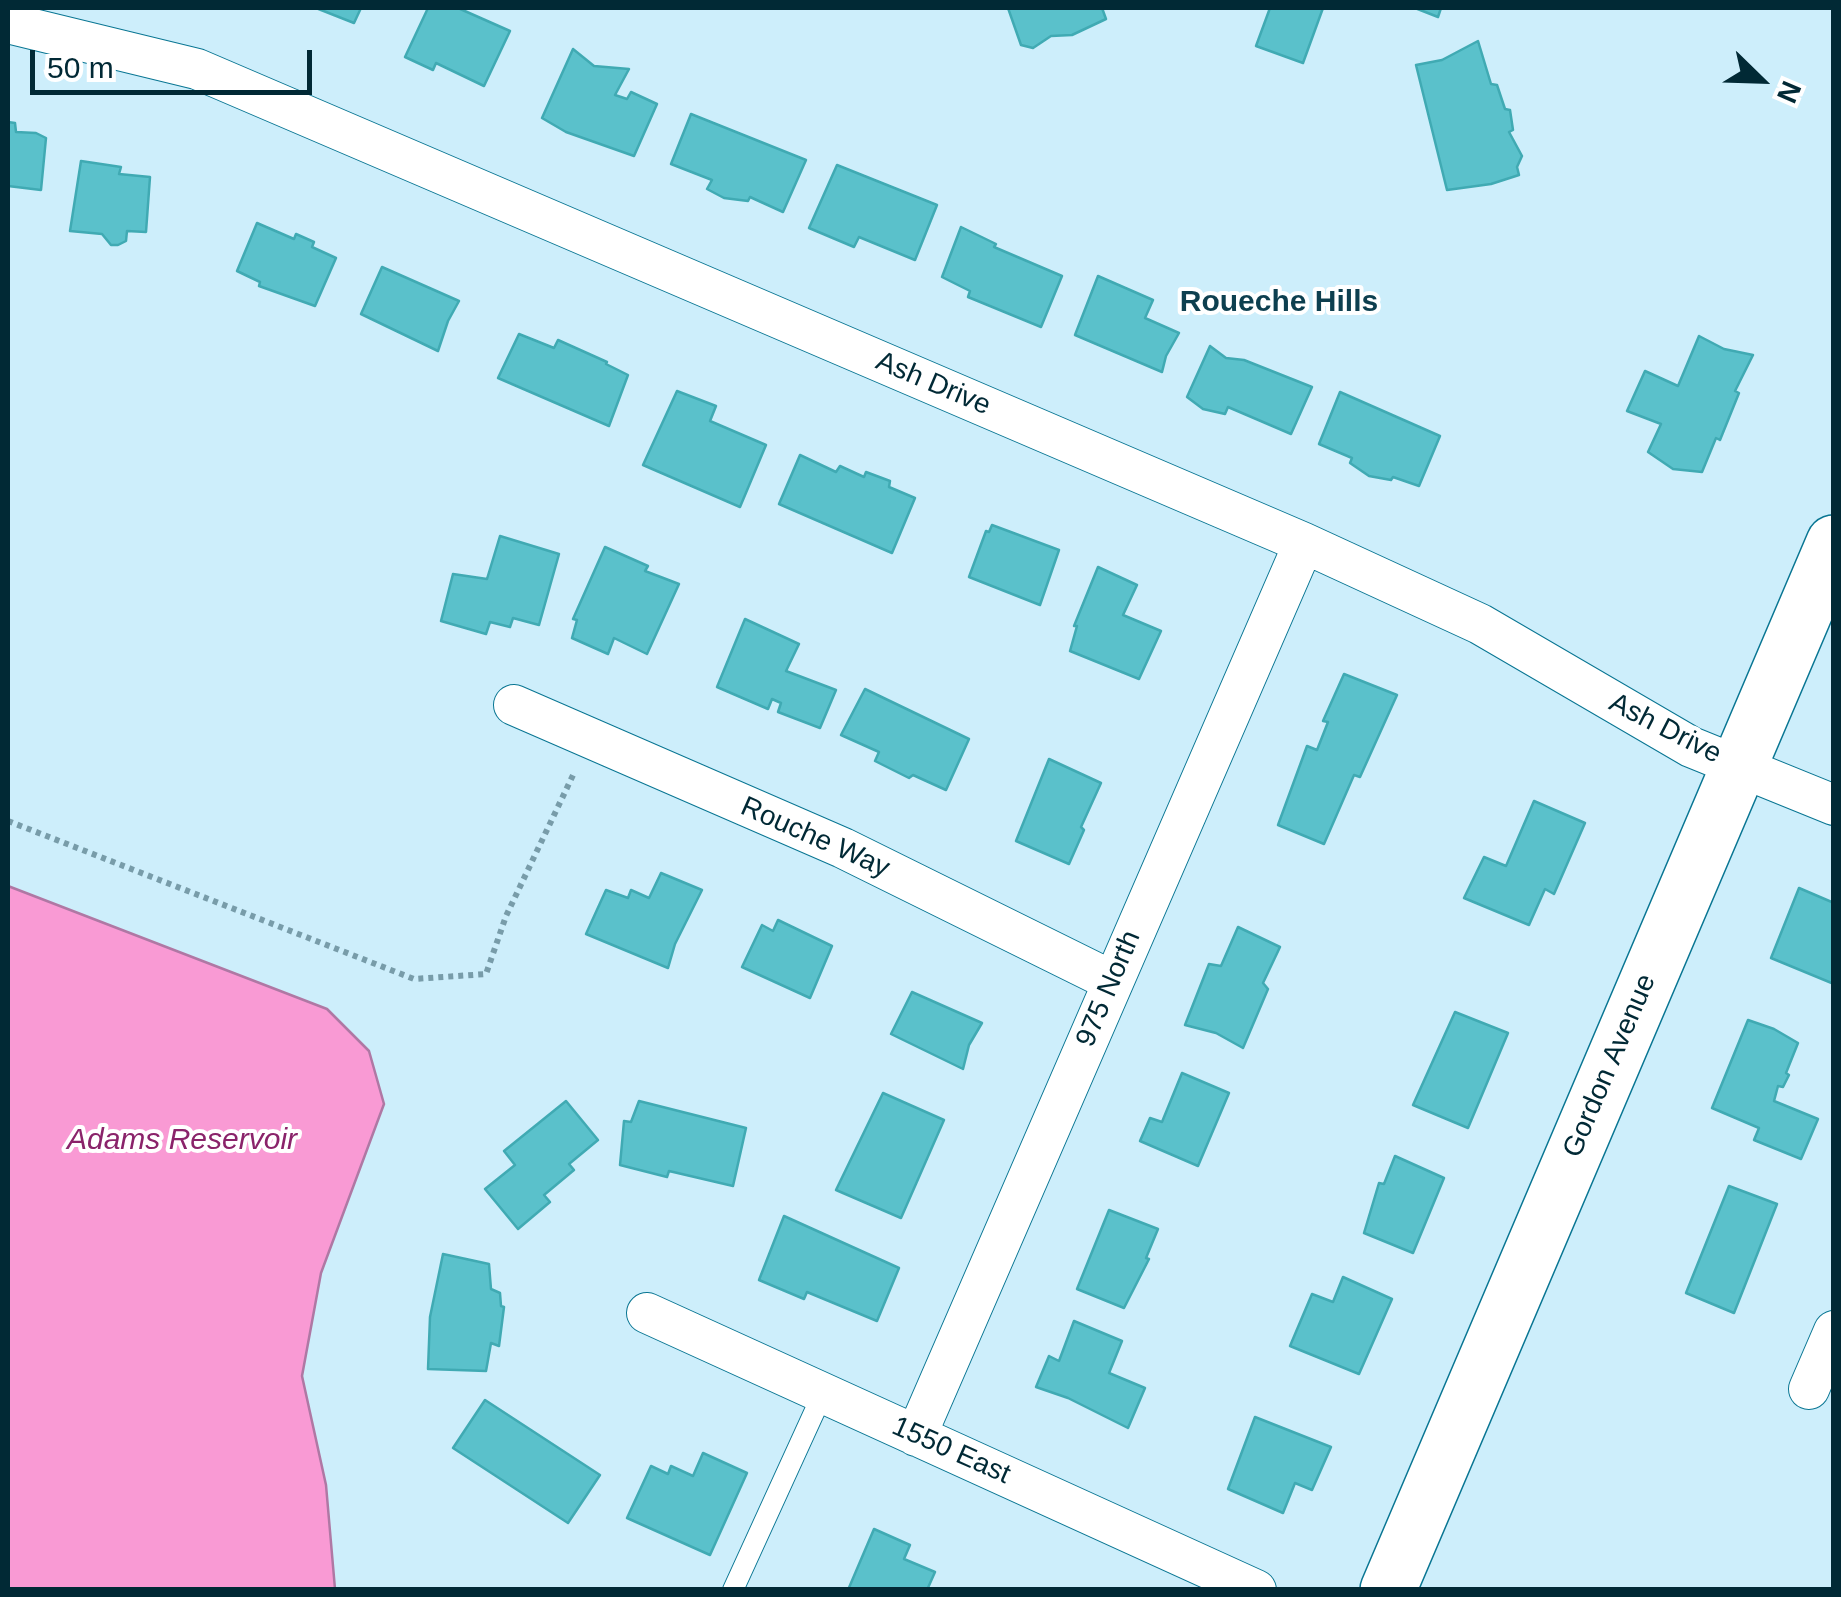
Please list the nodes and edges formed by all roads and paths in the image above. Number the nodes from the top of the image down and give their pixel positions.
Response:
1 (8, 23) edge
2 (1834, 542) edge
3 (1304, 544) junction
4 (514, 705) dead end
5 (591, 739) junction
6 (1738, 766) junction
7 (1834, 806) edge
8 (8, 822) edge
9 (1112, 980) junction
10 (646, 1313) dead end
11 (1834, 1331) edge
12 (1808, 1389) dead end
13 (823, 1393) junction
14 (916, 1436) junction
15 (734, 1590) edge
16 (1256, 1590) edge
17 (1388, 1590) edge

1 - 3 street, Ash Drive
2 - 6 main road, Gordon Avenue
3 - 6 street, Ash Drive
3 - 9 street, 975 North
4 - 5 street, Rouche Way
5 - 8 path
5 - 9 street, Rouche Way
6 - 7 street, Ash Drive
6 - 17 main road, Gordon Avenue
9 - 14 street, 975 North
10 - 13 street, 1550 East
11 - 12 street
13 - 14 street, 1550 East
13 - 15 lane
14 - 16 street, 1550 East

